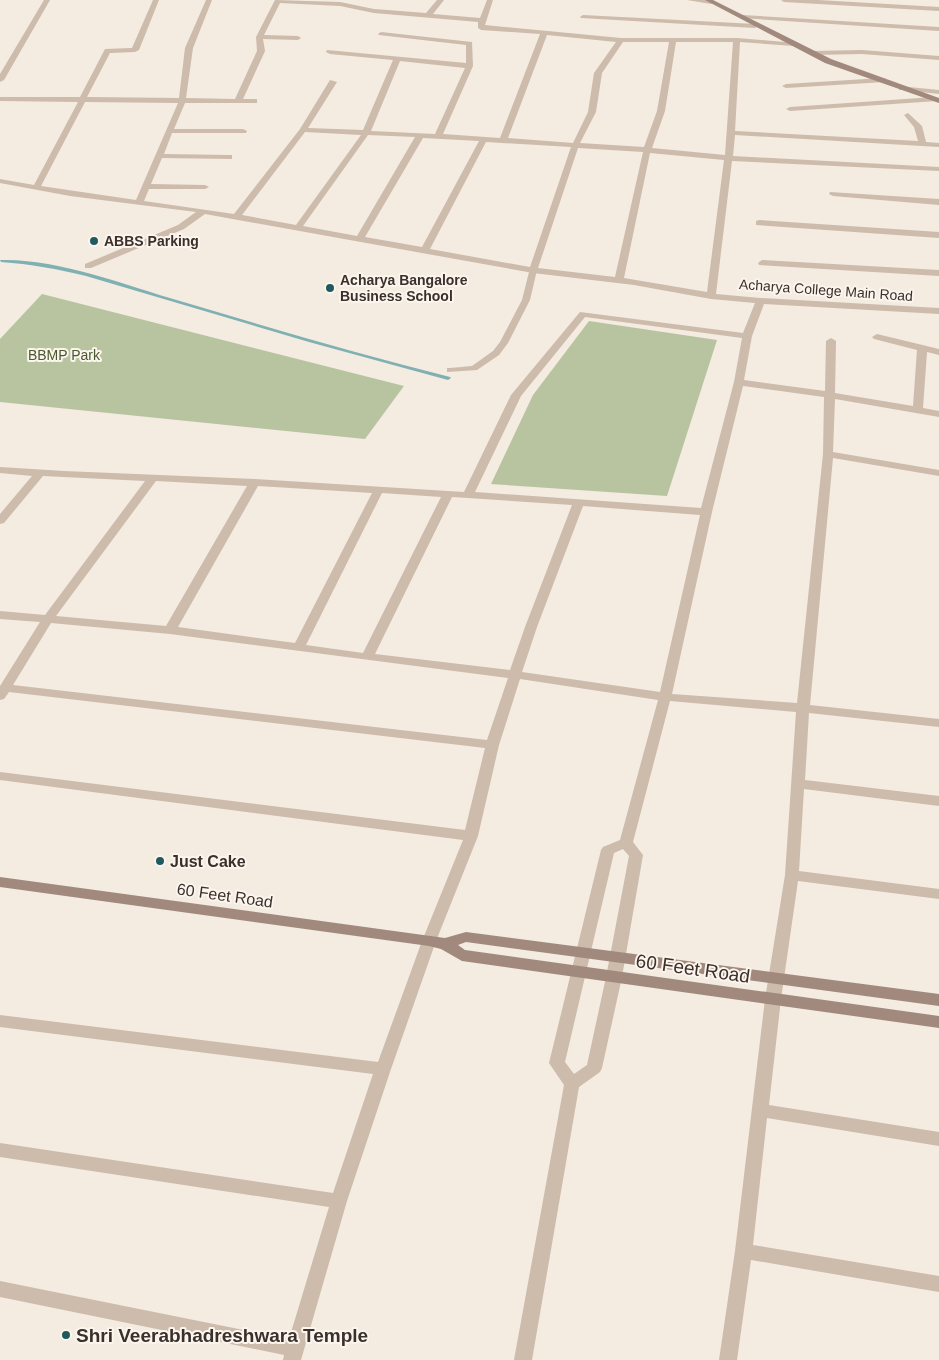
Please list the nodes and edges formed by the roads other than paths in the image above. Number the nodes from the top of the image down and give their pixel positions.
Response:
1 (47, 0) edge
2 (156, 0) edge
3 (209, 0) edge
4 (278, 0) edge
5 (441, 0) edge
6 (490, 0) edge
7 (690, 0) edge
8 (784, 0) edge
9 (710, 1) edge
10 (341, 2) edge
11 (939, 9) edge
12 (427, 16) junction
13 (583, 17) dead end
14 (743, 17) junction
15 (482, 24) junction
16 (759, 26) junction
17 (939, 29) edge
18 (544, 33) junction
19 (380, 34) dead end
20 (259, 37) junction
21 (298, 38) dead end
22 (621, 40) junction
23 (737, 40) junction
24 (673, 41) junction
25 (470, 44) junction
26 (794, 44) junction
27 (330, 52) dead end
28 (812, 53) junction
29 (939, 58) edge
30 (397, 59) junction
31 (469, 66) junction
32 (0, 80) edge
33 (882, 80) junction
34 (332, 82) dead end
35 (786, 86) dead end
36 (902, 88) junction
37 (939, 92) edge
38 (0, 99) edge
39 (82, 100) junction
40 (936, 100) edge
41 (182, 101) junction
42 (238, 101) junction
43 (254, 101) dead end
44 (790, 109) dead end
45 (908, 115) dead end
46 (303, 130) junction
47 (169, 131) junction
48 (243, 131) dead end
49 (366, 133) junction
50 (732, 134) junction
51 (420, 136) junction
52 (438, 136) junction
53 (483, 140) junction
54 (503, 141) junction
55 (923, 144) junction
56 (939, 145) edge
57 (575, 146) junction
58 (647, 150) junction
59 (158, 156) junction
60 (229, 157) dead end
61 (730, 158) junction
62 (939, 169) edge
63 (0, 181) edge
64 (146, 186) junction
65 (205, 187) dead end
66 (36, 188) junction
67 (833, 194) dead end
68 (139, 202) junction
69 (939, 202) edge
70 (204, 211) junction
71 (236, 217) junction
72 (759, 223) dead end
73 (298, 228) junction
74 (939, 235) edge
75 (360, 239) junction
76 (424, 251) junction
77 (762, 263) dead end
78 (88, 266) dead end
79 (533, 270) junction
80 (939, 273) edge
81 (619, 280) junction
82 (711, 296) junction
83 (760, 301) junction
84 (939, 311) edge
85 (747, 336) junction
86 (878, 337) dead end
87 (832, 341) dead end
88 (922, 348) junction
89 (939, 352) edge
90 (450, 370) dead end
91 (739, 382) junction
92 (830, 395) junction
93 (918, 410) junction
94 (939, 414) edge
95 (828, 454) junction
96 (0, 470) edge
97 (40, 473) junction
98 (939, 473) edge
99 (153, 478) junction
100 (256, 482) junction
101 (378, 491) junction
102 (448, 494) junction
103 (468, 495) junction
104 (578, 502) junction
105 (706, 512) junction
106 (0, 522) edge
107 (0, 615) edge
108 (48, 619) junction
109 (170, 630) junction
110 (298, 647) junction
111 (367, 657) junction
112 (516, 675) junction
113 (3, 692) edge
114 (665, 697) junction
115 (803, 708) junction
116 (939, 723) edge
117 (492, 745) junction
118 (0, 776) edge
119 (797, 784) junction
120 (939, 800) edge
121 (471, 836) junction
122 (626, 843) junction
123 (792, 874) junction
124 (0, 882) edge
125 (939, 894) edge
126 (429, 941) junction
127 (445, 944) junction
128 (584, 953) junction
129 (618, 957) junction
130 (579, 972) junction
131 (614, 977) junction
132 (777, 978) junction
133 (773, 999) junction
134 (939, 1000) edge
135 (0, 1021) edge
136 (939, 1022) edge
137 (383, 1069) junction
138 (572, 1084) junction
139 (759, 1110) junction
140 (939, 1139) edge
141 (0, 1150) edge
142 (339, 1201) junction
143 (744, 1252) junction
144 (939, 1284) edge
145 (0, 1289) edge
146 (294, 1354) edge
147 (523, 1360) edge
148 (728, 1360) edge

1 - 32 street
2 - 39 street
3 - 41 street
4 - 10 street
4 - 20 street
5 - 12 street
6 - 15 street
7 - 9 street
8 - 11 street
9 - 14 street
10 - 12 street
12 - 15 street
13 - 16 street
14 - 16 street
14 - 17 street
15 - 18 street
15 - 25 street
16 - 26 street
18 - 22 street
18 - 54 street
19 - 25 street
20 - 21 street
20 - 42 street
22 - 24 street
22 - 57 street
23 - 24 street
23 - 26 street
23 - 50 street
24 - 58 street
25 - 31 street
26 - 28 street
27 - 30 street
28 - 29 street
28 - 33 street
30 - 31 street
30 - 49 street
31 - 52 street
33 - 35 street
33 - 36 street
34 - 46 street
36 - 37 street
36 - 40 street
38 - 39 street
39 - 41 street
39 - 66 street
40 - 44 street
41 - 42 street
41 - 47 street
42 - 43 street
45 - 55 street
46 - 49 street
46 - 71 street
47 - 48 street
47 - 59 street
49 - 51 street
49 - 73 street
50 - 55 street
50 - 61 street
51 - 52 street
51 - 75 street
52 - 53 street
53 - 54 street
53 - 76 street
54 - 57 street
55 - 56 street
57 - 58 street
57 - 79 street
58 - 61 street
58 - 81 street
59 - 60 street
59 - 64 street
61 - 62 street
61 - 82 street
63 - 66 street, Acharya College Main Road
64 - 65 street
64 - 68 street
66 - 68 street, Acharya College Main Road
67 - 69 street
68 - 70 street, Acharya College Main Road
70 - 71 street, Acharya College Main Road
70 - 78 street
71 - 73 street, Acharya College Main Road
72 - 74 street
73 - 75 street, Acharya College Main Road
75 - 76 street, Acharya College Main Road
76 - 79 street, Acharya College Main Road
77 - 80 street
79 - 81 street, Acharya College Main Road
79 - 90 lane
81 - 82 street, Acharya College Main Road
82 - 83 street, Acharya College Main Road
83 - 84 street, Acharya College Main Road
83 - 85 street
85 - 91 street
85 - 103 street
86 - 88 street
87 - 92 street
88 - 89 street
88 - 93 street
91 - 92 street
91 - 105 street
92 - 93 street
92 - 95 street
93 - 94 street
95 - 98 street
95 - 115 street
96 - 97 street
97 - 99 street
97 - 106 street
99 - 100 street
99 - 108 street
100 - 101 street
100 - 109 street
101 - 102 street
101 - 110 street
102 - 103 street
102 - 111 street
103 - 104 street
104 - 105 street
104 - 112 street
105 - 114 street
107 - 108 street
108 - 109 street
108 - 113 street
109 - 110 street
110 - 111 street
111 - 112 street
112 - 114 street
112 - 117 street
113 - 117 street
114 - 115 street
114 - 122 street
115 - 116 street
115 - 119 street
117 - 121 street
118 - 121 street
119 - 120 street
119 - 123 street
121 - 126 street
122 - 128 street
122 - 129 street
123 - 125 street
123 - 132 street
124 - 126 street, 60 Feet Road
126 - 127 street, 60 Feet Road
126 - 137 street
127 - 128 street, 60 Feet Road
127 - 130 street, 60 Feet Road
128 - 129 street, 60 Feet Road
128 - 130 street
129 - 131 street
129 - 132 street, 60 Feet Road
130 - 131 street, 60 Feet Road
130 - 138 street
131 - 133 street, 60 Feet Road
131 - 138 street
132 - 133 street
132 - 134 street, 60 Feet Road
133 - 136 street, 60 Feet Road
133 - 139 street
135 - 137 street
137 - 142 street
138 - 147 street
139 - 140 street
139 - 143 street
141 - 142 street
142 - 146 street
143 - 144 street
143 - 148 street
145 - 146 street

